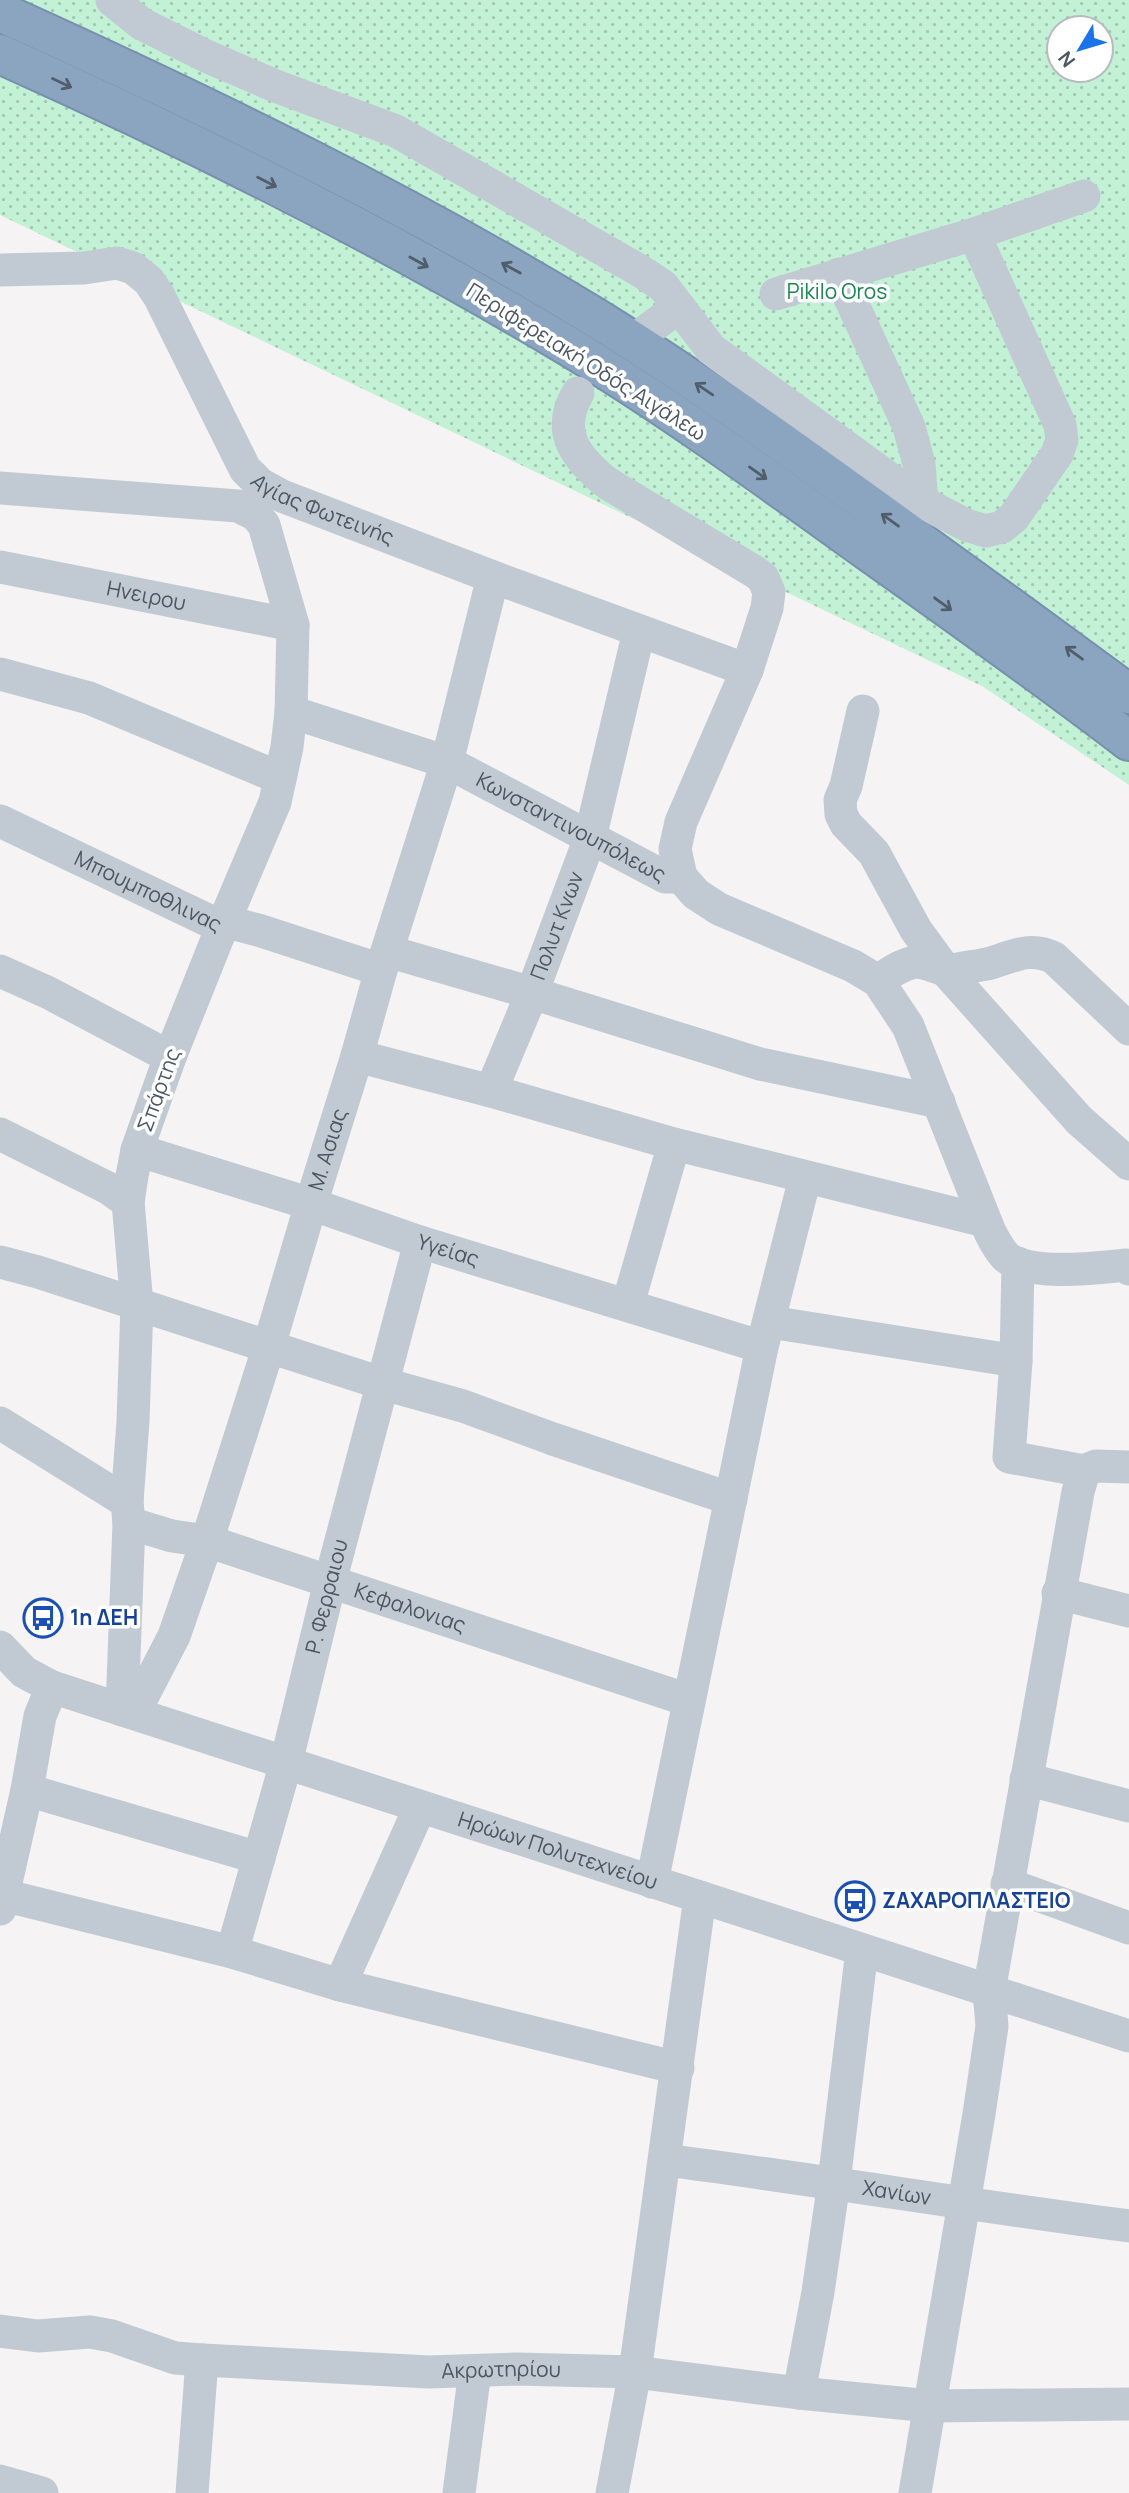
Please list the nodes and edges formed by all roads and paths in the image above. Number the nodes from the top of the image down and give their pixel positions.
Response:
1 (112, 0) edge
2 (0, 12) edge
3 (0, 54) edge
4 (1084, 196) dead end
5 (974, 234) junction
6 (0, 270) edge
7 (839, 274) junction
8 (776, 294) dead end
9 (679, 307) junction
10 (646, 331) dead end
11 (578, 393) dead end
12 (0, 488) edge
13 (922, 502) junction
14 (0, 567) edge
15 (493, 577) junction
16 (293, 625) junction
17 (639, 631) junction
18 (747, 670) junction
19 (0, 674) edge
20 (1129, 694) edge
21 (863, 711) dead end
22 (291, 712) junction
23 (1129, 741) edge
24 (447, 762) junction
25 (280, 778) junction
26 (0, 821) edge
27 (590, 838) junction
28 (681, 877) junction
29 (222, 926) junction
30 (384, 960) junction
31 (0, 971) edge
32 (946, 971) junction
33 (878, 981) junction
34 (533, 993) junction
35 (1129, 1029) edge
36 (357, 1056) junction
37 (170, 1057) junction
38 (491, 1091) junction
39 (939, 1102) junction
40 (0, 1134) edge
41 (674, 1144) junction
42 (137, 1150) junction
43 (1129, 1164) edge
44 (805, 1178) junction
45 (128, 1202) junction
46 (310, 1204) junction
47 (985, 1221) junction
48 (420, 1242) junction
49 (0, 1262) edge
50 (1018, 1263) junction
51 (1128, 1266) edge
52 (137, 1304) junction
53 (628, 1304) junction
54 (766, 1334) junction
55 (269, 1346) junction
56 (1016, 1361) junction
57 (384, 1384) junction
58 (0, 1423) edge
59 (1129, 1467) edge
60 (1084, 1471) junction
61 (731, 1499) junction
62 (128, 1512) junction
63 (207, 1541) junction
64 (330, 1582) junction
65 (1058, 1593) junction
66 (1129, 1611) edge
67 (0, 1647) edge
68 (52, 1687) junction
69 (688, 1700) junction
70 (128, 1712) junction
71 (286, 1763) junction
72 (1026, 1779) junction
73 (27, 1790) junction
74 (1129, 1806) edge
75 (420, 1807) junction
76 (259, 1858) junction
77 (652, 1882) junction
78 (1007, 1884) junction
79 (700, 1897) junction
80 (2, 1902) edge
81 (1129, 1928) edge
82 (862, 1950) junction
83 (232, 1952) junction
84 (340, 1985) junction
85 (989, 1991) junction
86 (1129, 2036) edge
87 (678, 2068) junction
88 (665, 2160) junction
89 (834, 2182) junction
90 (964, 2204) junction
91 (1129, 2226) edge
92 (0, 2331) edge
93 (202, 2360) junction
94 (475, 2371) junction
95 (635, 2372) junction
96 (799, 2393) junction
97 (1129, 2404) edge
98 (930, 2406) junction
99 (0, 2481) edge
100 (42, 2493) edge
101 (192, 2493) edge
102 (459, 2493) edge
103 (612, 2493) edge
104 (915, 2493) edge

1 - 9 street
20 -> 2 highway, Περιφερειακή Οδός Αιγάλεω
3 -> 23 highway, Περιφερειακή Οδός Αιγάλεω
4 - 5 street
5 - 7 street
5 - 13 street
6 - 15 street, Αγίας Φωτεινής
7 - 8 street
7 - 13 street
9 - 10 street
9 - 13 street
11 - 18 street
12 - 16 street, Σπάρτης
14 - 16 street, Ηνειρου
15 - 17 street, Αγίας Φωτεινής
15 - 24 street, Μ. Ασιας
16 - 22 street, Σπάρτης
17 - 18 street, Αγίας Φωτεινής
17 - 27 street, Πολυτ Κνων
18 - 28 street
19 - 25 street
21 - 32 street
22 - 24 street, Κωνσταντινουπόλεως
22 - 25 street, Σπάρτης
24 - 27 street, Κωνσταντινουπόλεως
24 - 30 street, Μ. Ασιας
25 - 29 street, Σπάρτης
26 - 29 street, Μπουμποθλινας
27 - 28 street, Κωνσταντινουπόλεως
27 - 34 street, Πολυτ Κνων
28 - 33 street, Κωνσταντινουπόλεως
29 - 30 street, Μπουμποθλινας
29 - 37 street, Σπάρτης
30 - 34 street, Μπουμποθλινας
30 - 36 street, Μ. Ασιας
31 - 37 street
32 - 33 street
32 - 35 street
32 - 43 street
33 - 39 street
34 - 38 street, Πολυτ Κνων
34 - 39 street, Μπουμποθλινας
36 - 38 street
36 - 46 street, Μ. Ασιας
37 - 42 street, Σπάρτης
38 - 41 street
39 - 47 street
40 - 45 street
41 - 44 street
41 - 53 street
42 - 45 street, Σπάρτης
42 - 46 street, Υγείας
44 - 47 street
44 - 54 street
45 - 52 street, Σπάρτης
46 - 48 street, Υγείας
46 - 55 street, Μ. Ασιας
47 - 50 street
48 - 53 street, Υγείας
48 - 57 street, Ρ. Φερραιου
49 - 52 street
50 - 51 street
50 - 56 street
52 - 55 street
52 - 62 street, Σπάρτης
53 - 54 street, Υγείας
54 - 56 street, Υγείας
54 - 61 street
55 - 57 street
55 - 63 street, Μ. Ασιας
56 - 60 street
57 - 61 street
57 - 64 street, Ρ. Φερραιου
58 - 62 street, Κεφαλονιας
59 - 60 street
60 - 65 street
61 - 69 street
62 - 63 street, Κεφαλονιας
62 - 70 street, Σπάρτης
63 - 64 street, Κεφαλονιας
63 - 70 street, Μ. Ασιας
64 - 69 street, Κεφαλονιας
64 - 71 street, Ρ. Φερραιου
65 - 66 street
65 - 72 street
67 - 68 street, Ηρώων Πολυτεχνείου
68 - 70 street, Ηρώων Πολυτεχνείου
68 - 73 street
69 - 77 street
70 - 71 street, Ηρώων Πολυτεχνείου
71 - 75 street, Ηρώων Πολυτεχνείου
71 - 76 street, Ρ. Φερραιου
72 - 74 street
72 - 78 street
73 - 76 street
73 - 80 street
75 - 77 street, Ηρώων Πολυτεχνείου
75 - 84 street
76 - 83 street, Ρ. Φερραιου
77 - 79 street, Ηρώων Πολυτεχνείου
78 - 81 street
78 - 85 street
79 - 82 street, Ηρώων Πολυτεχνείου
79 - 87 street
80 - 83 street
82 - 85 street, Ηρώων Πολυτεχνείου
82 - 89 street
83 - 84 street
84 - 87 street
85 - 86 street, Ηρώων Πολυτεχνείου
85 - 90 street
87 - 88 street
88 - 89 street, Χανίων
88 - 95 street
89 - 90 street, Χανίων
89 - 96 street
90 - 91 street, Χανίων
90 - 98 street
92 - 93 street, Ακρωτηρίου
93 - 94 street, Ακρωτηρίου
93 - 101 street
94 - 95 street, Ακρωτηρίου
94 - 102 street
95 - 96 street, Ακρωτηρίου
95 - 103 street
96 - 98 street, Ακρωτηρίου
97 - 98 street, Ακρωτηρίου
98 - 104 street
99 - 100 street

